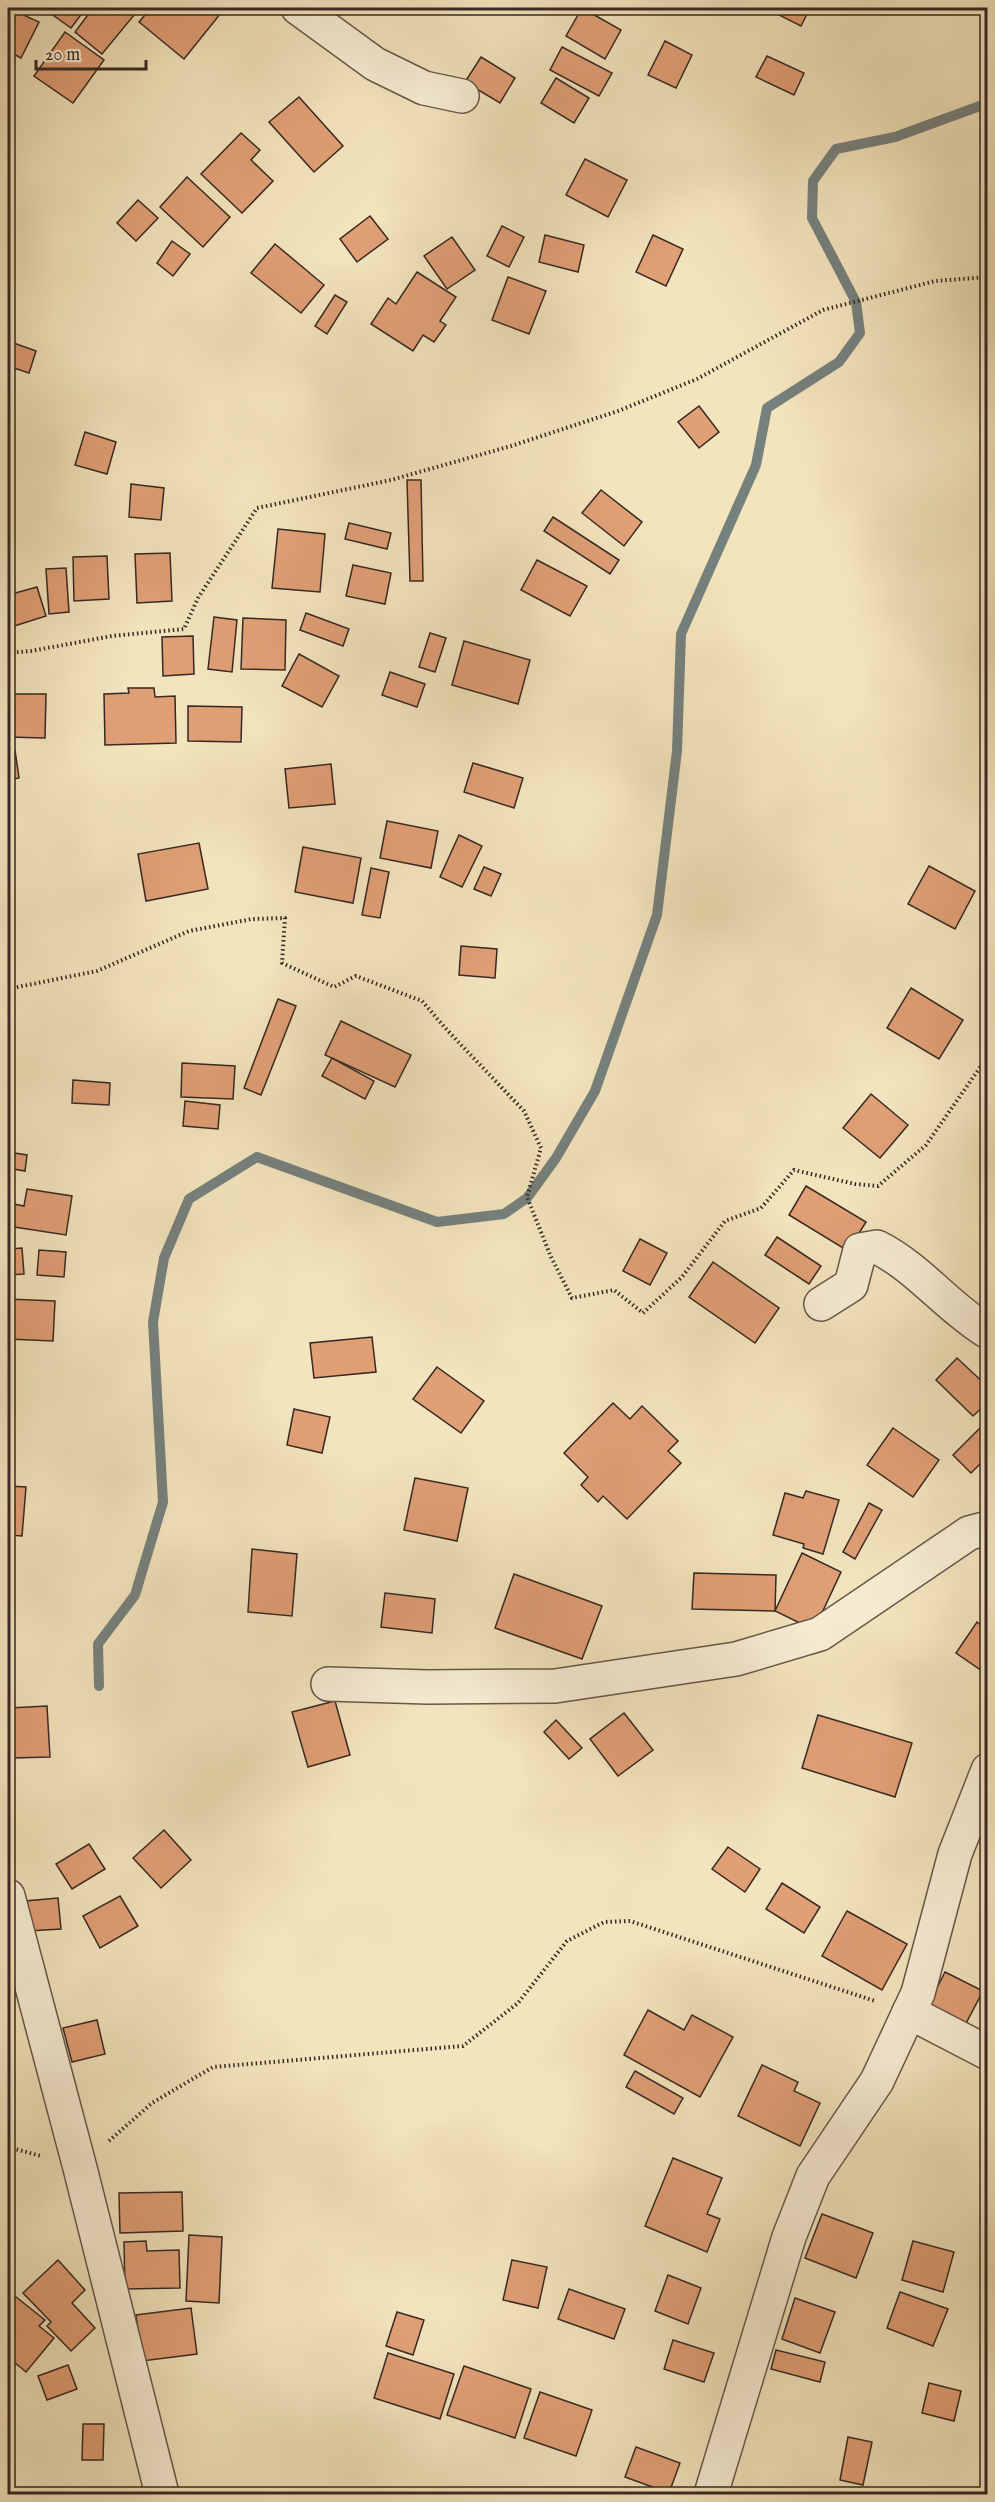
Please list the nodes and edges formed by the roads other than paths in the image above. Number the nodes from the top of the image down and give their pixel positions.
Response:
1 (298, 8) edge
2 (462, 96) dead end
3 (820, 1304) dead end
4 (987, 1332) edge
5 (987, 1503) edge
6 (978, 1530) edge
7 (328, 1684) dead end
8 (987, 1770) edge
9 (8, 1896) edge
10 (909, 2012) junction
11 (987, 2053) edge
12 (162, 2494) edge
13 (711, 2494) edge

1 - 2 street
3 - 4 street
5 - 6 street
6 - 7 street
8 - 10 street
9 - 12 street
10 - 11 street
10 - 13 street

